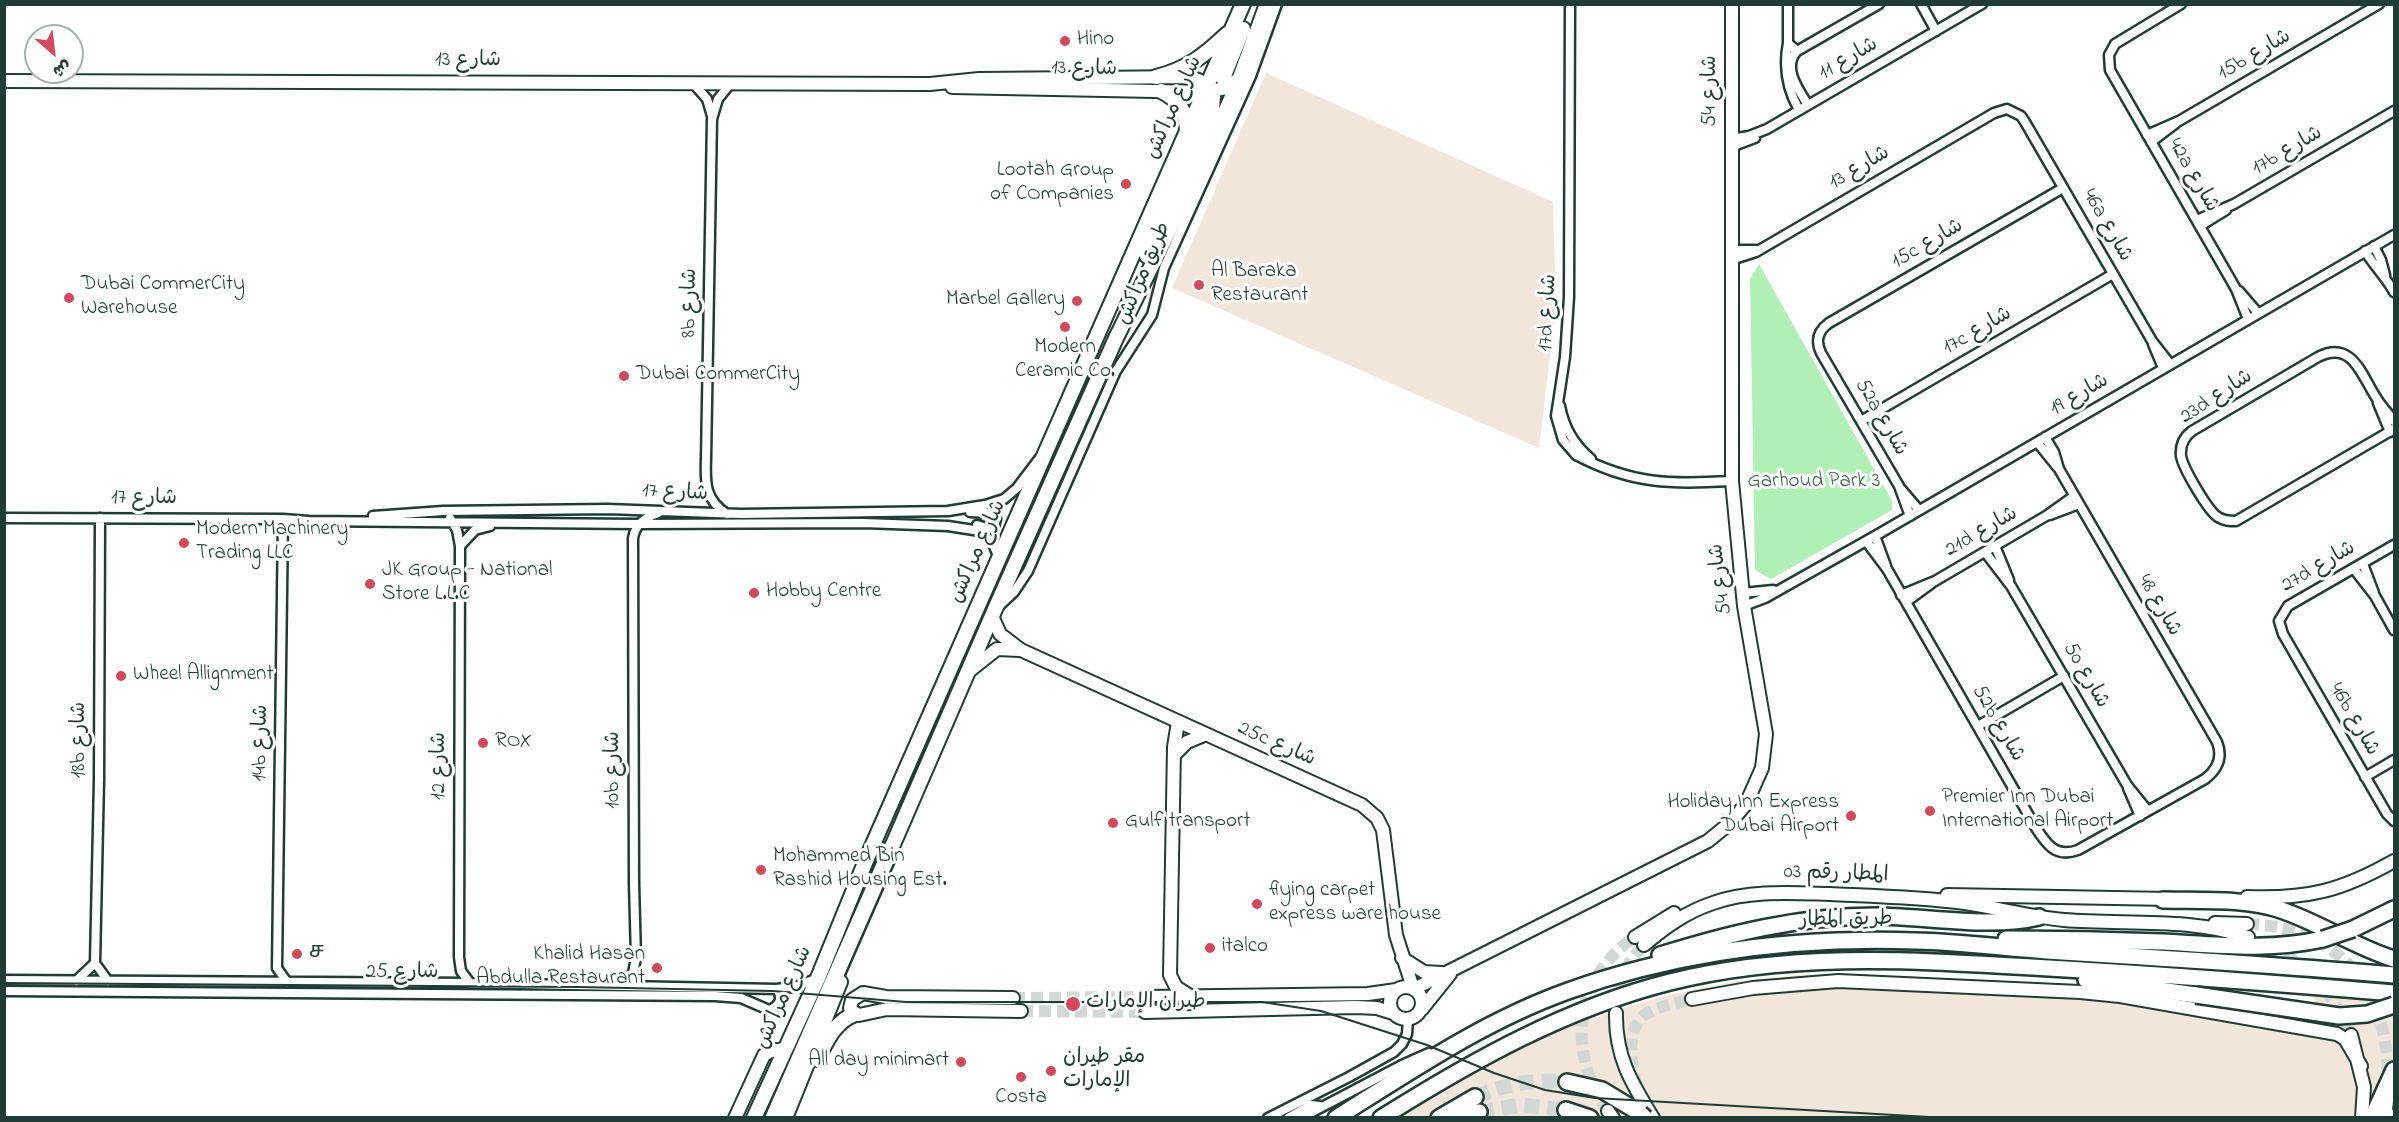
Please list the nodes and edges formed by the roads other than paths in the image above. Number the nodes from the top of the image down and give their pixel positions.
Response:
1 (1244, 4) edge
2 (1253, 4) edge
3 (1267, 4) edge
4 (1277, 4) edge
5 (1570, 4) edge
6 (1732, 4) edge
7 (1788, 4) edge
8 (1879, 4) edge
9 (1921, 4) edge
10 (2181, 4) edge
11 (2379, 4) edge
12 (1977, 6) edge
13 (1233, 29) junction
14 (1936, 31) junction
15 (1788, 43) junction
16 (1797, 51) junction
17 (1156, 77) junction
18 (4, 81) edge
19 (693, 83) junction
20 (731, 83) junction
21 (1238, 83) junction
22 (930, 84) junction
23 (1208, 89) junction
24 (1161, 92) junction
25 (1804, 108) junction
26 (2007, 109) joint
27 (2394, 111) edge
28 (712, 119) junction
29 (1187, 133) junction
30 (2149, 138) junction
31 (1731, 143) junction
32 (2063, 188) junction
33 (2199, 223) junction
34 (2394, 235) edge
35 (2374, 246) junction
36 (2366, 251) junction
37 (1731, 255) junction
38 (2113, 274) junction
39 (2385, 275) junction
40 (1145, 279) junction
41 (2236, 289) junction
42 (2394, 292) edge
43 (2258, 314) junction
44 (2248, 319) junction
45 (1817, 341) joint
46 (2167, 366) junction
47 (2378, 400) junction
48 (1861, 421) junction
49 (2394, 421) edge
50 (2392, 431) edge
51 (2045, 437) junction
52 (2037, 442) junction
53 (1044, 455) junction
54 (2059, 469) junction
55 (1732, 482) junction
56 (1899, 486) junction
57 (2077, 500) junction
58 (664, 510) junction
59 (948, 510) junction
60 (1918, 510) junction
61 (443, 511) junction
62 (727, 514) junction
63 (1910, 516) junction
64 (4, 518) edge
65 (100, 518) junction
66 (283, 519) junction
67 (453, 522) junction
68 (501, 523) junction
69 (618, 524) junction
70 (638, 524) junction
71 (948, 526) junction
72 (1875, 536) junction
73 (1866, 541) junction
74 (2394, 545) edge
75 (460, 546) junction
76 (1995, 546) junction
77 (633, 551) junction
78 (1985, 552) junction
79 (999, 560) junction
80 (2363, 564) junction
81 (1887, 569) junction
82 (2354, 569) junction
83 (2011, 586) junction
84 (2375, 596) junction
85 (1904, 598) junction
86 (1743, 599) junction
87 (994, 612) junction
88 (2394, 630) edge
89 (2283, 634) joint
90 (1021, 650) junction
91 (969, 672) junction
92 (2064, 676) junction
93 (1178, 722) junction
94 (1977, 726) junction
95 (1204, 735) junction
96 (1174, 755) junction
97 (2394, 760) edge
98 (2219, 762) joint
99 (2366, 777) junction
100 (2144, 813) junction
101 (2394, 821) edge
102 (891, 849) junction
103 (2394, 861) edge
104 (1888, 896) junction
105 (2163, 900) junction
106 (2394, 909) edge
107 (2039, 916) junction
108 (2155, 923) junction
109 (2247, 924) tunnel mouth
110 (2248, 937) tunnel mouth
111 (1639, 941) tunnel mouth
112 (1954, 943) junction
113 (2394, 959) edge
114 (1403, 961) junction
115 (95, 963) junction
116 (1995, 965) junction
117 (277, 968) junction
118 (1451, 971) junction
119 (2394, 975) edge
120 (818, 978) junction
121 (4, 980) edge
122 (76, 981) junction
123 (108, 981) junction
124 (264, 982) junction
125 (287, 982) junction
126 (470, 983) junction
127 (1593, 983) junction
128 (624, 985) junction
129 (711, 987) junction
130 (777, 988) junction
131 (1397, 989) junction
132 (1414, 989) junction
133 (4, 991) edge
134 (2394, 993) edge
135 (715, 996) junction
136 (1190, 996) junction
137 (1146, 997) tunnel mouth
138 (1013, 998) tunnel mouth
139 (1692, 999) tunnel mouth
140 (832, 1002) junction
141 (2394, 1005) edge
142 (1422, 1009) junction
143 (1021, 1011) tunnel mouth
144 (1145, 1012) tunnel mouth
145 (1393, 1013) junction
146 (1616, 1013) tunnel mouth
147 (855, 1014) junction
148 (1408, 1019) junction
149 (2351, 1035) tunnel mouth
150 (1450, 1047) junction
151 (785, 1049) junction
152 (2361, 1066) junction
153 (2394, 1070) edge
154 (806, 1082) junction
155 (1567, 1082) tunnel mouth
156 (2388, 1092) dead end
157 (1321, 1106) junction
158 (1473, 1109) tunnel mouth
159 (1566, 1110) tunnel mouth
160 (1645, 1114) edge
161 (735, 1118) edge
162 (754, 1118) edge
163 (774, 1118) edge
164 (785, 1118) edge
165 (790, 1118) edge
166 (1268, 1118) edge
167 (1287, 1118) edge
168 (1301, 1118) edge
169 (1336, 1118) edge
170 (1381, 1118) edge
171 (1439, 1118) edge
172 (1590, 1118) edge
173 (2362, 1118) edge
174 (2372, 1118) edge
175 (2385, 1118) edge

1 - 13 main road, شارع مراكش
2 - 21 main road
3 - 21 main road, شارع مراكش
4 - 87 street, طريق مراكش
5 - 55 street, 17d شارع
6 - 31 street, شارع 54
7 - 15 street
8 - 16 street
9 - 14 street
10 - 30 street, 42a شارع
11 - 30 street, 15b شارع
12 - 14 street, شارع 11
13 - 17 main road
13 - 23 main road, شارع مراكش
14 - 25 street, شارع 11
15 - 16 street
15 - 25 street
16 - 25 street
17 - 22 street, شارع 13
17 - 23 street, شارع 13
18 - 19 street, شارع 13
19 - 20 street, شارع 13
19 - 28 street, 8b شارع
20 - 22 street, شارع 13
20 - 28 street, 8b شارع
21 - 23 street, شارع 13
21 - 40 main road, شارع مراكش
22 - 24 street, شارع 13
23 - 24 street, شارع 13
23 - 29 main road, شارع مراكش
23 - 40 main road
24 - 29 main road
25 - 31 street, شارع 11
26 - 32 street, 46a شارع
26 - 37 street, شارع 13
27 - 33 street, 17b شارع
28 - 62 street, 8b شارع
29 - 53 main road, شارع مراكش
30 - 33 street, 42a شارع
31 - 37 street, شارع 54
32 - 38 street, 46a شارع
32 - 45 street, 15c شارع
33 - 41 street, 42a شارع
34 - 35 street, شارع 19
35 - 36 street, شارع 19
35 - 39 street
36 - 39 street
36 - 43 street, شارع 19
37 - 55 street, شارع 54
38 - 46 street, 46a شارع
38 - 48 street, 17c شارع
39 - 42 street
40 - 87 main road, شارع مراكش
41 - 43 street
41 - 44 street, 42a شارع
43 - 44 street, شارع 19
44 - 46 street, شارع 19
45 - 48 street, 52a شارع
46 - 51 street, شارع 19
47 - 49 street, 23d شارع
47 - 50 street, 23d شارع
47 - 50 street, 23d شارع
48 - 56 street, 52a شارع
51 - 52 street, شارع 19
51 - 54 street, شارع 48
52 - 54 street, شارع 48
52 - 60 street, شارع 19
53 - 59 street, شارع 17
53 - 79 main road, شارع مراكش
54 - 57 street, شارع 48
55 - 86 street, شارع 54
56 - 60 street
56 - 63 street, 52a شارع
57 - 76 street, 21d شارع
57 - 98 street, شارع 48
58 - 61 street, شارع 17
58 - 62 street, شارع 17
58 - 70 street
59 - 62 street, شارع 17
59 - 71 street
60 - 63 street, شارع 19
61 - 66 street, شارع 17
61 - 67 street, شارع 12
63 - 72 street, شارع 19
64 - 65 street, شارع 17
65 - 66 street, شارع 17
65 - 115 street, 18b شارع
66 - 67 street, شارع 17
66 - 117 street, 14b شارع
67 - 68 street, شارع 17
67 - 75 street, شارع 12
68 - 69 street, شارع 17
68 - 75 street
69 - 70 street, شارع 17
69 - 77 street, 10b شارع
70 - 71 street, شارع 17
70 - 77 street, 10b شارع
71 - 79 street, شارع 17
72 - 73 street, شارع 19
72 - 81 street, 52b شارع
73 - 81 street, 52b شارع
73 - 86 street, شارع 19
74 - 80 street, 27d شارع
75 - 126 street, شارع 12
76 - 78 street, 21d شارع
76 - 83 street, شارع 50
77 - 128 street, 10b شارع
78 - 83 street, شارع 50
78 - 85 street, 21d شارع
79 - 120 main road, شارع مراكش
80 - 82 street, 27d شارع
80 - 84 street
81 - 85 street, 52b شارع
82 - 84 street
82 - 89 street, 27d شارع
83 - 92 street, شارع 50
84 - 88 street
85 - 94 street, 52b شارع
86 - 118 street, شارع 54
87 - 90 street, 25c شارع
87 - 91 main road, شارع مراكش
89 - 99 street, 46b شارع
90 - 91 street
90 - 93 street, 25c شارع
91 - 102 main road, شارع مراكش
92 - 94 street
92 - 100 street, شارع 50
93 - 95 street, 25c شارع
93 - 96 street
94 - 100 street, 52b شارع
95 - 96 street
95 - 114 street, 25c شارع
96 - 136 street
97 - 99 street
98 - 100 street, 52b شارع
99 - 101 street, 46b شارع
102 - 140 main road, شارع مراكش
102 - 163 highway
103 - 105 street
104 - 105 street
104 - 107 street, المطار رقم 03
104 - 111 street, المطار رقم 03
105 - 113 highway
106 - 112 highway, bridge
107 - 108 street, المطار رقم 03
107 - 127 highway
108 - 109 street
108 - 110 street
112 - 119 highway, طريق المطار
112 - 127 highway, طريق المطار
114 - 118 street
114 - 131 street, 25c شارع
114 - 132 street, 25c شارع
115 - 122 street
115 - 123 street
116 - 134 highway, طريق المطار
116 - 141 highway, bridge
116 - 170 highway, طريق المطار
117 - 124 street
117 - 125 street
118 - 132 street, شارع 54
118 - 142 street, شارع 54
120 - 130 street, شارع 25
120 - 151 main road, شارع مراكش
121 - 122 street, شارع 25
122 - 123 street, شارع 25
123 - 124 street, شارع 25
124 - 125 street, شارع 25
125 - 126 street, شارع 25
126 - 128 street, شارع 25
127 - 150 highway, طريق المطار
128 - 129 street, شارع 25
129 - 130 street, شارع 25
129 - 135 street
130 - 135 street, شارع 25
131 - 132 street
131 - 136 street
131 - 145 street
132 - 142 street
133 - 135 street, شارع 25
136 - 137 street
138 - 147 street
139 - 152 street
140 - 154 main road
140 - 164 main road
142 - 148 street
143 - 147 street
144 - 145 street
145 - 148 street
146 - 160 street
147 - 154 main road
148 - 166 street
149 - 152 street
150 - 157 street
150 - 169 highway, طريق المطار
151 - 161 street
151 - 162 main road, شارع مراكش
152 - 173 street
153 - 174 highway
154 - 165 main road
155 - 160 highway
156 - 175 street
157 - 167 street
157 - 168 street
158 - 171 highway
159 - 172 highway

